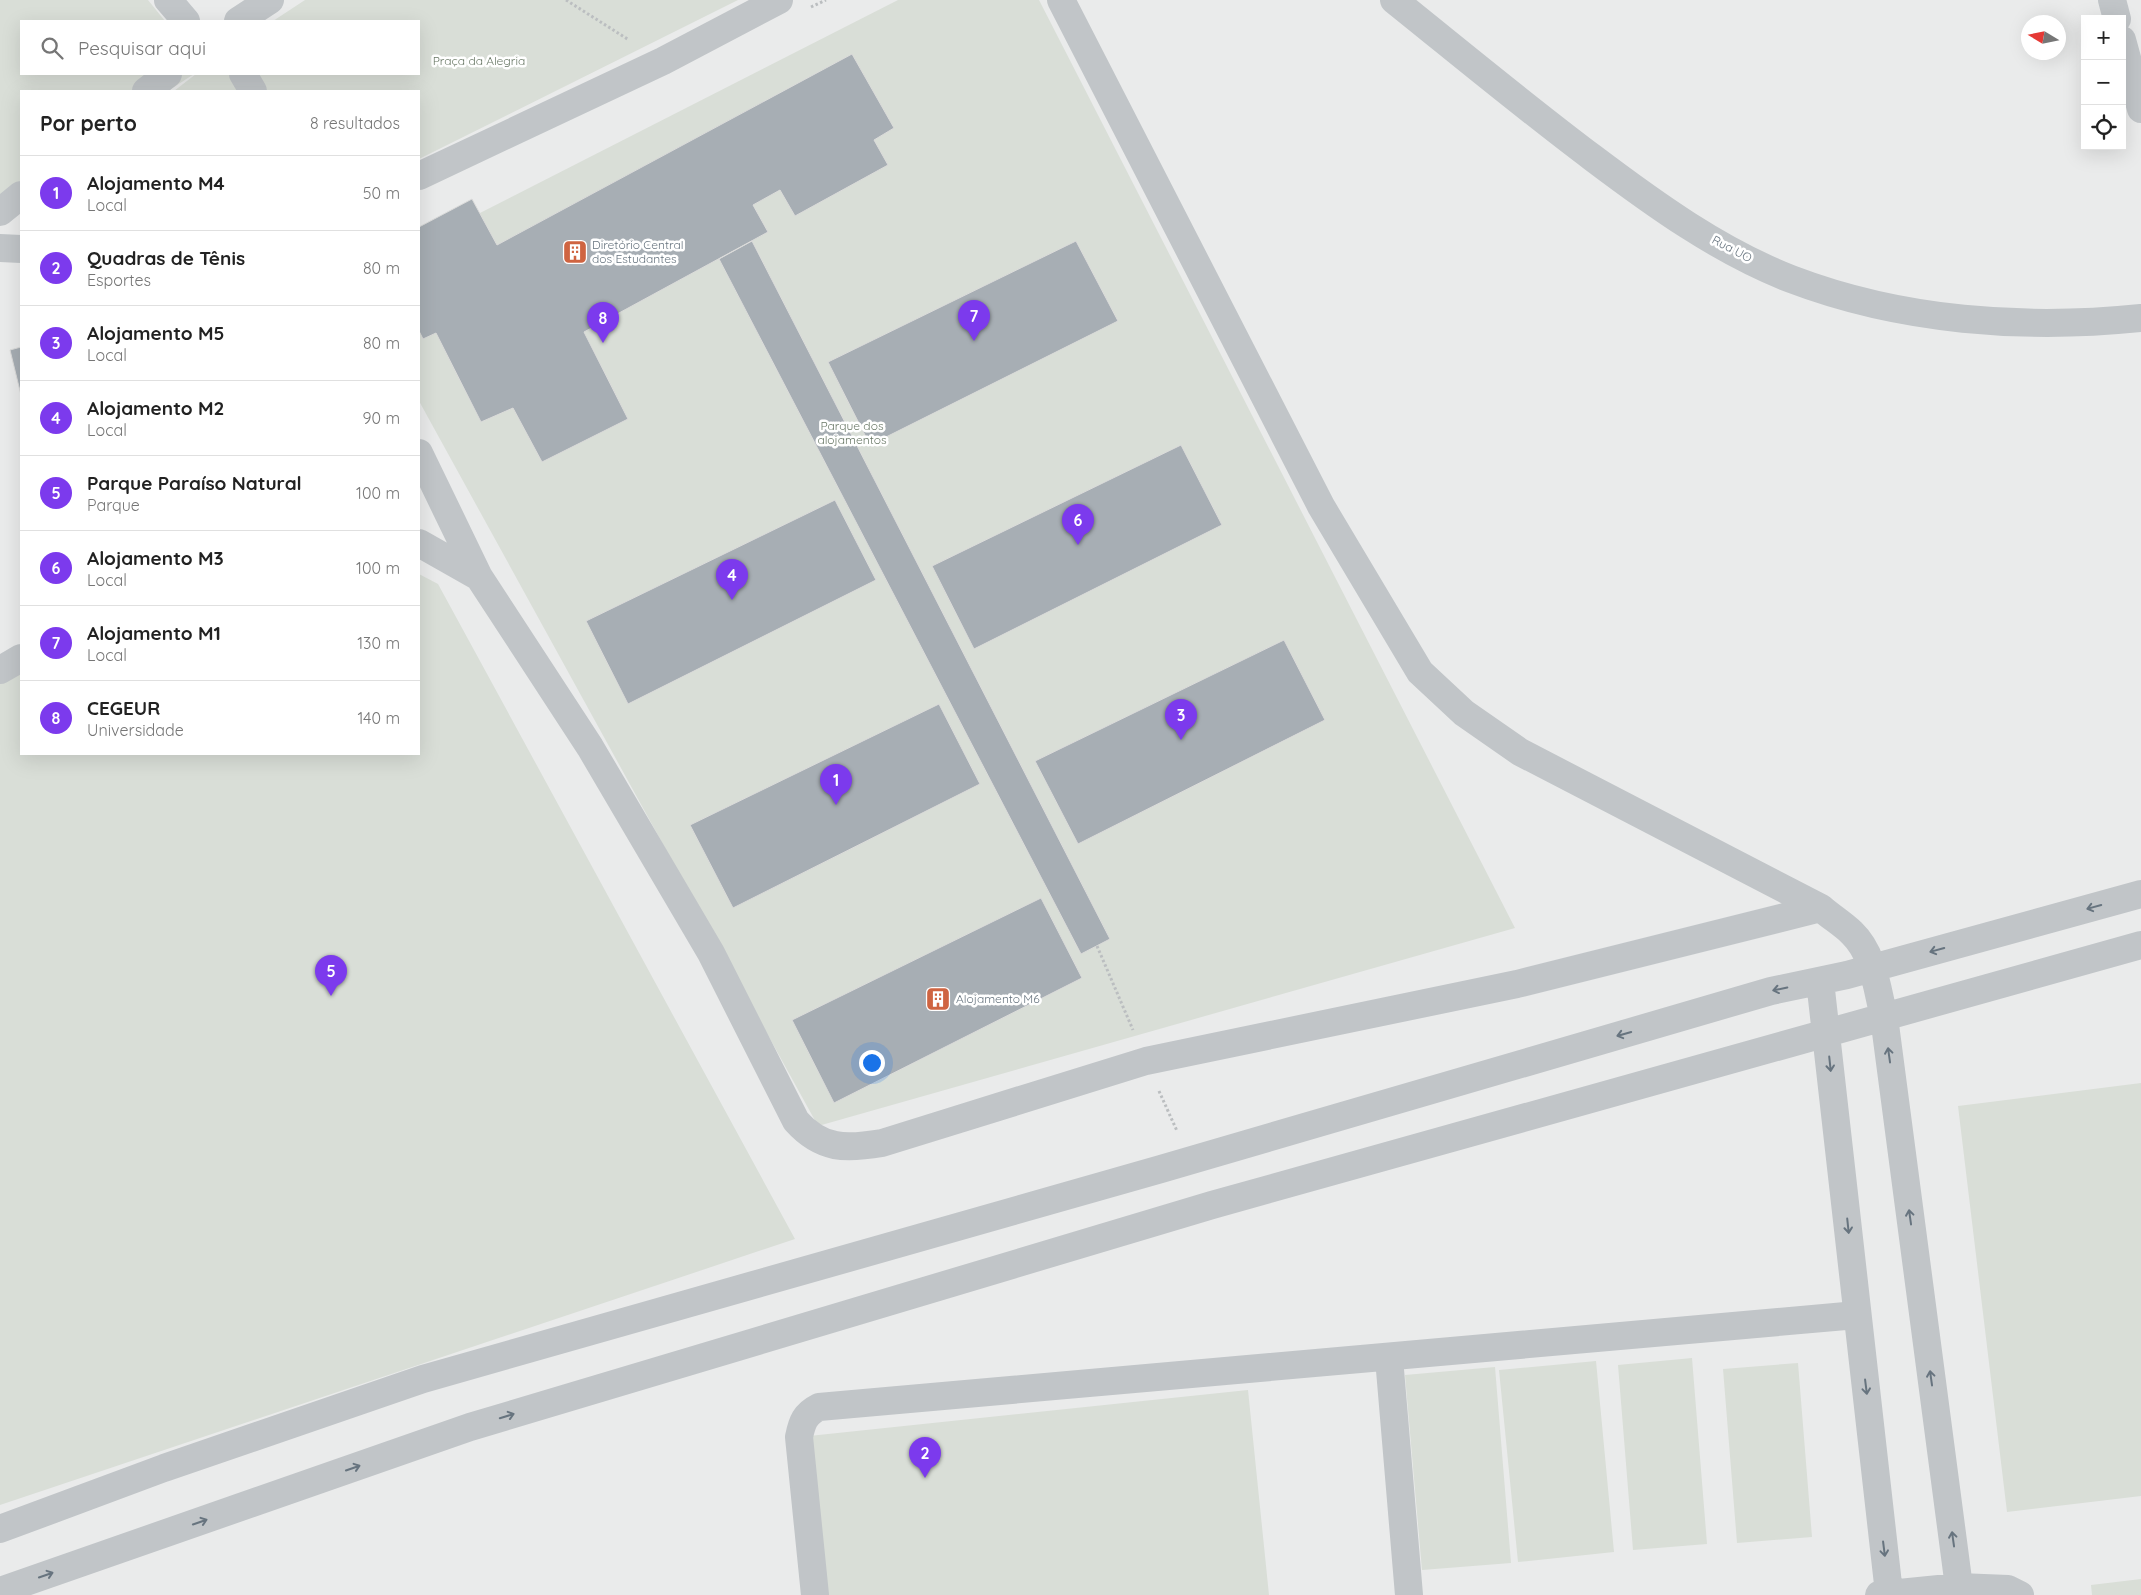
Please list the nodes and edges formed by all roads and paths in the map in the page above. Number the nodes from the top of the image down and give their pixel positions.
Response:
1 (168, 0) edge
2 (270, 0) edge
3 (566, 0) edge
4 (779, 0) edge
5 (1061, 0) edge
6 (1394, 0) edge
7 (2112, 0) edge
8 (2116, 15) edge
9 (185, 20) edge
10 (240, 20) edge
11 (2126, 55) edge
12 (663, 61) junction
13 (167, 75) edge
14 (244, 75) edge
15 (147, 90) edge
16 (252, 90) edge
17 (2141, 110) edge
18 (420, 176) edge
19 (20, 196) edge
20 (0, 212) edge
21 (0, 248) edge
22 (20, 249) edge
23 (2141, 318) edge
24 (420, 455) edge
25 (420, 544) edge
26 (479, 577) junction
27 (20, 659) edge
28 (0, 670) edge
29 (2141, 894) edge
30 (1821, 908) junction
31 (2141, 945) edge
32 (1097, 946) dead end
33 (1872, 968) junction
34 (1820, 981) junction
35 (1884, 1017) junction
36 (1826, 1034) junction
37 (1146, 1061) junction
38 (1178, 1133) dead end
39 (1858, 1315) junction
40 (1389, 1358) junction
41 (0, 1529) edge
42 (1959, 1587) junction
43 (0, 1591) edge
44 (1884, 1594) edge
45 (815, 1595) edge
46 (1409, 1595) edge
47 (2020, 1595) edge

1 - 9 street
2 - 10 street
3 - 12 path
4 - 12 street
5 - 30 street
6 - 23 street, Rua UO
7 - 8 street
11 - 17 street
12 - 18 street
13 - 15 street
14 - 16 street
19 - 20 street
21 - 22 street
24 - 26 street
25 - 26 street
26 - 37 street
27 - 28 street
29 -> 33 street
30 - 33 street
30 - 37 street
31 - 35 street
32 - 37 path
33 - 34 street
33 - 35 street
34 - 36 street
34 -> 41 street
35 - 36 street
42 -> 35 street
36 -> 39 street
43 -> 36 street
37 - 38 path
39 - 40 street
39 -> 44 street
40 - 45 street
40 - 46 street
42 - 44 street
42 - 47 street

